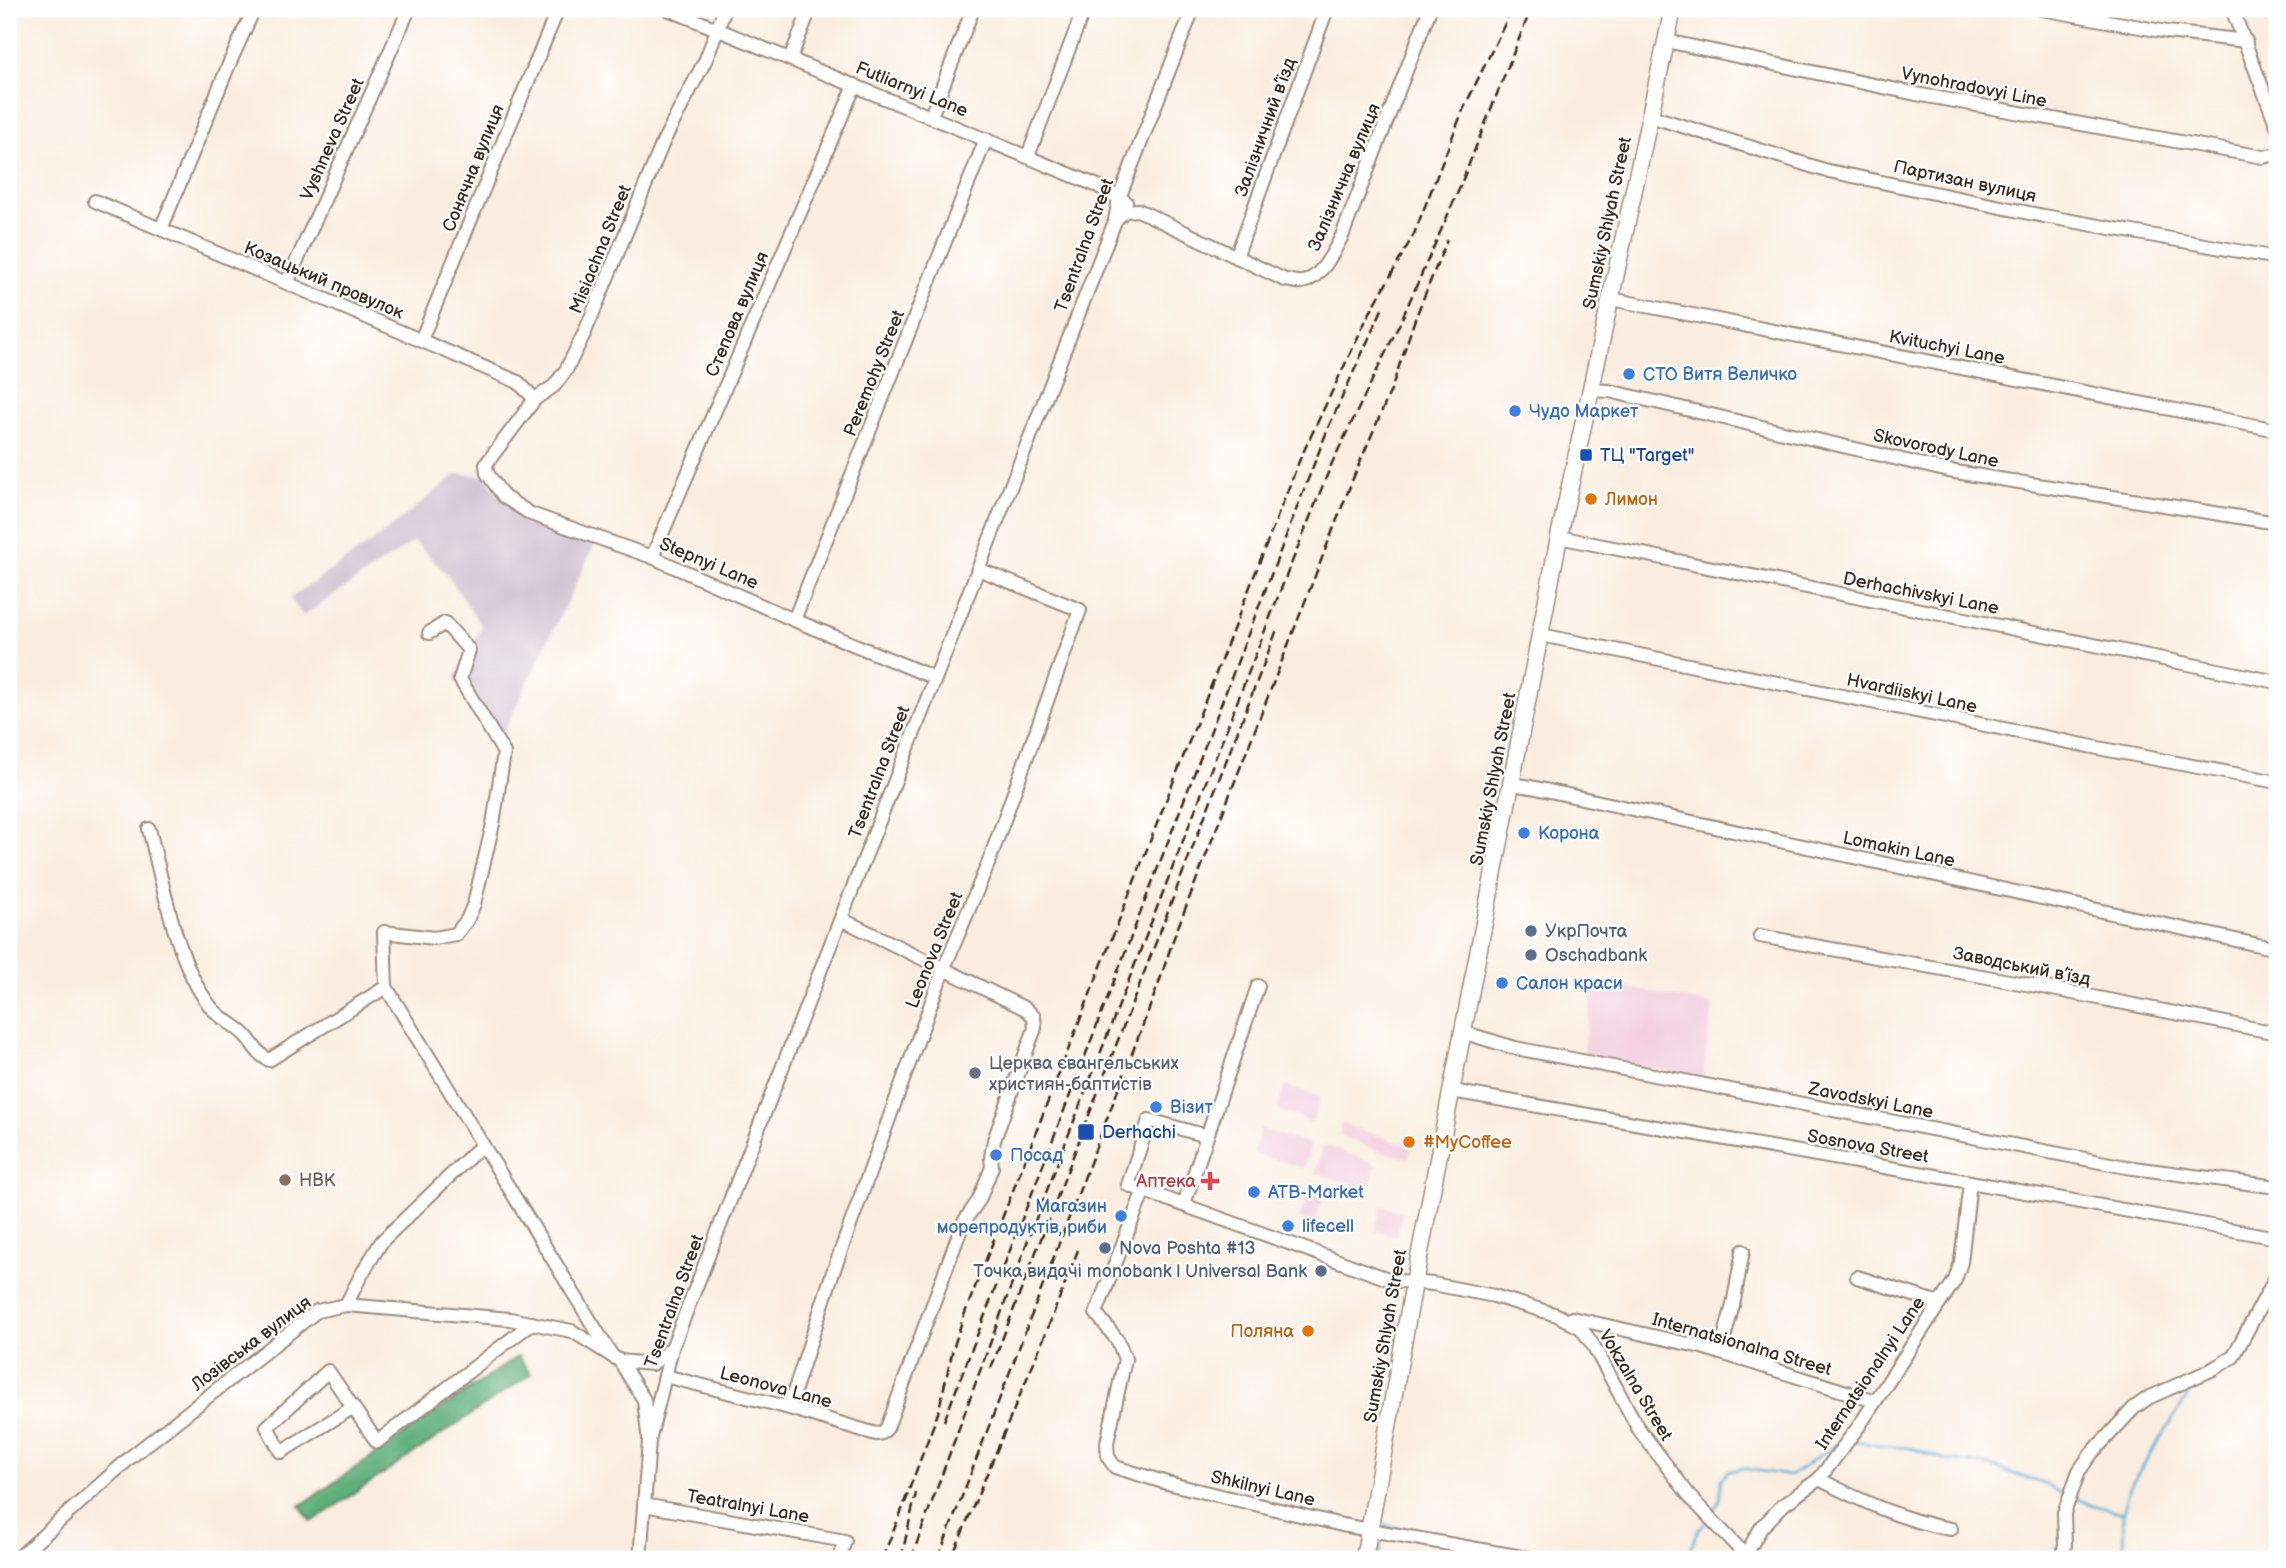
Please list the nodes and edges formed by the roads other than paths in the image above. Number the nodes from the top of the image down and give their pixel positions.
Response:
1 (254, 9) edge
2 (409, 9) edge
3 (558, 9) edge
4 (668, 9) edge
5 (725, 9) edge
6 (810, 9) edge
7 (973, 9) edge
8 (1084, 9) edge
9 (1193, 9) edge
10 (1327, 9) edge
11 (1430, 9) edge
12 (1673, 9) edge
13 (2042, 9) edge
14 (2232, 9) edge
15 (717, 29) junction
16 (1666, 41) junction
17 (2246, 41) junction
18 (790, 59) junction
19 (855, 85) junction
20 (931, 116) junction
21 (1650, 116) junction
22 (2277, 126) edge
23 (986, 139) junction
24 (2277, 154) edge
25 (1028, 156) junction
26 (1119, 198) junction
27 (95, 201) dead end
28 (1138, 211) junction
29 (1115, 221) junction
30 (160, 229) junction
31 (1236, 257) junction
32 (2277, 257) edge
33 (287, 283) junction
34 (1611, 299) junction
35 (421, 340) junction
36 (1591, 390) junction
37 (535, 399) junction
38 (2277, 429) edge
39 (486, 464) joint
40 (2277, 523) edge
41 (1559, 537) junction
42 (652, 557) junction
43 (978, 569) junction
44 (794, 620) junction
45 (429, 633) dead end
46 (1541, 635) junction
47 (935, 678) junction
48 (2277, 682) edge
49 (2277, 782) edge
50 (1512, 784) junction
51 (149, 829) dead end
52 (841, 919) junction
53 (1760, 936) dead end
54 (2277, 949) edge
55 (944, 968) junction
56 (1258, 986) dead end
57 (386, 987) junction
58 (1462, 1032) junction
59 (2277, 1033) edge
60 (1451, 1091) junction
61 (1207, 1136) junction
62 (481, 1146) junction
63 (1970, 1182) junction
64 (2277, 1187) edge
65 (1144, 1191) junction
66 (1184, 1204) junction
67 (2277, 1238) edge
68 (1743, 1251) dead end
69 (2277, 1275) edge
70 (1857, 1278) dead end
71 (1414, 1283) junction
72 (1939, 1304) junction
73 (346, 1305) junction
74 (1557, 1315) junction
75 (532, 1323) junction
76 (673, 1348) junction
77 (1720, 1353) junction
78 (616, 1358) junction
79 (665, 1376) junction
80 (1875, 1401) junction
81 (786, 1407) junction
82 (352, 1408) junction
83 (649, 1441) junction
84 (1819, 1479) junction
85 (644, 1505) junction
86 (1951, 1529) dead end
87 (1370, 1530) junction
88 (1747, 1558) edge
89 (17, 1559) edge
90 (640, 1559) edge
91 (839, 1559) edge
92 (1364, 1559) edge
93 (1534, 1559) edge
94 (2062, 1559) edge

1 - 30 street
2 - 33 street, Vyshneva Street
3 - 35 street, Сонячна вулиця
4 - 15 street, Futliarnyi Lane
5 - 15 street, Misiachna Street
6 - 18 street
7 - 20 street
8 - 25 street
9 - 26 street, Tsentralna Street
10 - 31 street, Залізничний в’їзд
11 - 31 street, Залізнична вулиця
12 - 16 main road, Sumskiy Shlyah Street
13 - 17 street
14 - 17 street
15 - 18 street, Futliarnyi Lane
15 - 37 street, Misiachna Street
16 - 21 main road, Sumskiy Shlyah Street
16 - 24 street, Vynohradovyi Line
17 - 22 street
18 - 19 street, Futliarnyi Lane
19 - 20 street, Futliarnyi Lane
19 - 42 street, Степова вулиця
20 - 23 street, Futliarnyi Lane
21 - 32 street, Партизан вулиця
21 - 34 main road, Sumskiy Shlyah Street
23 - 25 street, Futliarnyi Lane
23 - 44 street, Peremohy Street
25 - 26 street, Futliarnyi Lane
26 - 28 street, Futliarnyi Lane
26 - 29 street, Tsentralna Street
27 - 30 street, Козацький провулок
28 - 29 street
28 - 31 street, Futliarnyi Lane
29 - 43 street, Tsentralna Street
30 - 33 street, Козацький провулок
33 - 35 street, Козацький провулок
34 - 36 main road, Sumskiy Shlyah Street
34 - 38 street, Kvituchyi Lane
35 - 37 street, Козацький провулок
36 - 40 street, Skovorody Lane
36 - 41 main road, Sumskiy Shlyah Street
37 - 39 street, Misiachna Street
39 - 42 street, Stepnyi Lane
41 - 46 main road, Sumskiy Shlyah Street
41 - 48 street, Derhachivskyi Lane
42 - 44 street, Stepnyi Lane
43 - 47 street, Tsentralna Street
43 - 55 street, Leonova Street
44 - 47 street, Stepnyi Lane
45 - 57 street
46 - 49 street, Hvardiiskyi Lane
46 - 50 main road, Sumskiy Shlyah Street
47 - 52 street, Tsentralna Street
50 - 54 street, Lomakin Lane
50 - 58 main road, Sumskiy Shlyah Street
51 - 57 street
52 - 55 street
52 - 76 street, Tsentralna Street
53 - 59 street, Заводський в’їзд
55 - 81 street, Leonova Street
55 - 81 street, Leonova Lane
56 - 61 street
57 - 62 street
58 - 60 main road, Sumskiy Shlyah Street
58 - 64 street, Zavodskyi Lane
60 - 63 street, Sosnova Street
60 - 71 main road, Sumskiy Shlyah Street
61 - 65 street
61 - 66 street
62 - 73 street
62 - 78 street
63 - 67 street, Sosnova Street
63 - 72 street, Internatsionalnyi Lane
65 - 66 street, Vokzalna Street
65 - 87 street, Shkilnyi Lane
66 - 71 street, Vokzalna Street
68 - 77 street
69 - 94 street
70 - 72 street
71 - 74 street, Vokzalna Street
71 - 87 main road, Sumskiy Shlyah Street
72 - 80 street, Internatsionalnyi Lane
73 - 75 street, Лозівська вулиця
73 - 89 street, Лозівська вулиця
74 - 77 street, Internatsionalna Street
74 - 88 street, Vokzalna Street
75 - 78 street, Лозівська вулиця
75 - 82 street
76 - 78 street, Лозівська вулиця
76 - 79 street, Tsentralna Street
77 - 80 street, Internatsionalna Street
78 - 83 street
79 - 81 street, Leonova Lane
79 - 83 street, Tsentralna Street
80 - 84 street, Internatsionalnyi Lane
82 - 82 street
83 - 85 street, Tsentralna Street
84 - 86 street
84 - 88 street, Internatsionalnyi Lane
85 - 90 street, Tsentralna Street
85 - 91 street, Teatralnyi Lane
87 - 92 main road, Sumskiy Shlyah Street
87 - 93 street, Shkilnyi Lane

